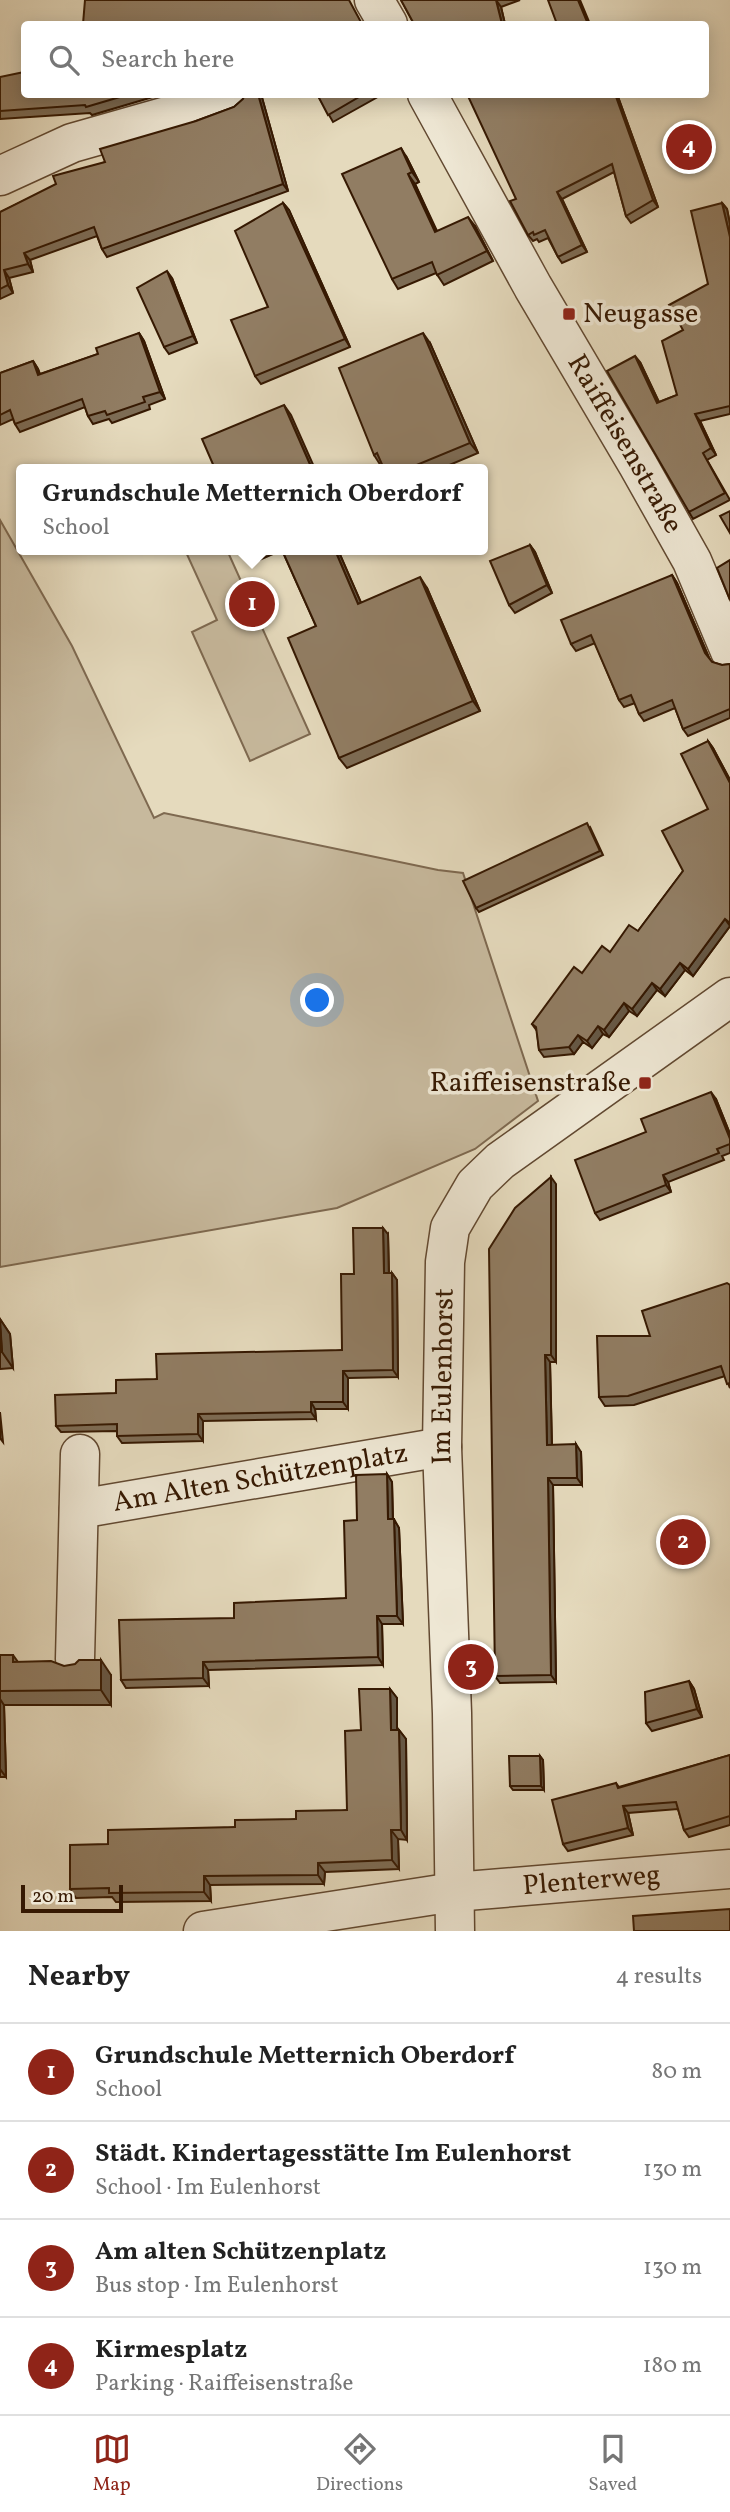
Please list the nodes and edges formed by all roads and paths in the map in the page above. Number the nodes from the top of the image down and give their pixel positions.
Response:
1 (221, 98) edge
2 (429, 98) edge
3 (0, 176) edge
4 (730, 651) edge
5 (730, 997) edge
6 (442, 1447) junction
7 (80, 1454) dead end
8 (79, 1509) junction
9 (75, 1659) dead end
10 (730, 1869) edge
11 (454, 1892) junction
12 (203, 1931) edge
13 (455, 1931) edge

1 - 3 street
2 - 4 street, Raiffeisenstraße
5 - 6 street, Im Eulenhorst
6 - 8 street, Am Alten Schützenplatz
6 - 11 street, Im Eulenhorst
7 - 8 street, Am Alten Schützenplatz
8 - 9 street, Am Alten Schützenplatz
10 - 11 street, Plenterweg
11 - 12 street
11 - 13 street, Im Eulenhorst

